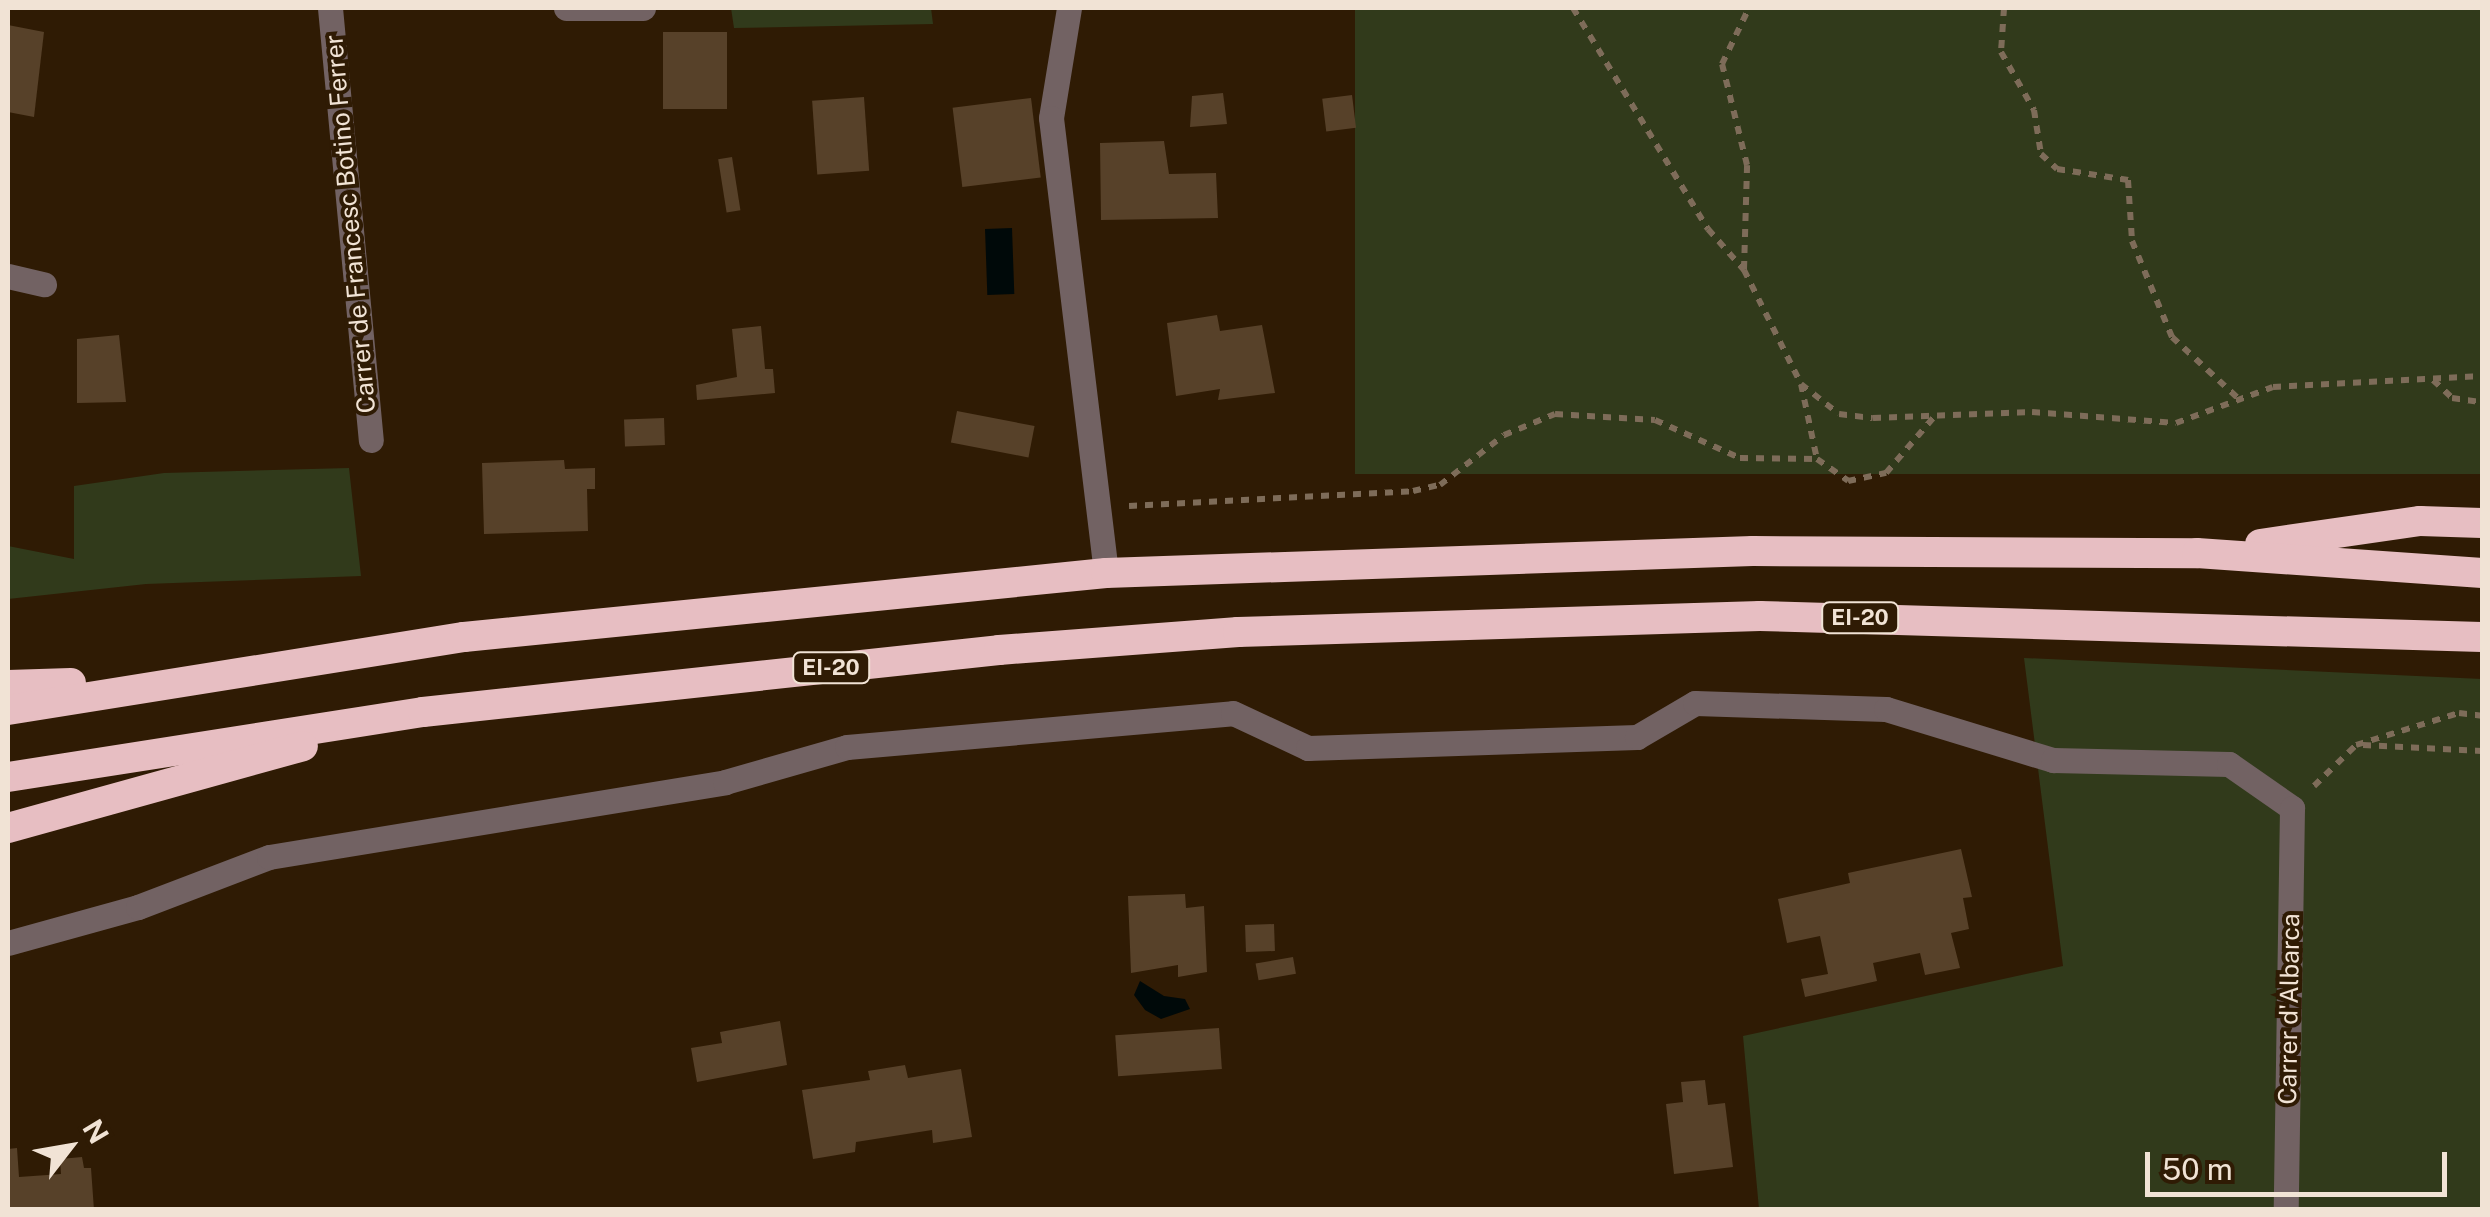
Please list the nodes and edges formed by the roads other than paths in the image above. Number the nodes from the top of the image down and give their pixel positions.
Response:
1 (330, 8) edge
2 (566, 8) edge
3 (644, 8) edge
4 (1069, 8) edge
5 (8, 276) edge
6 (44, 284) dead end
7 (371, 440) dead end
8 (2482, 523) edge
9 (2197, 553) junction
10 (2482, 572) edge
11 (1106, 573) junction
12 (2482, 637) edge
13 (174, 680) junction
14 (8, 685) edge
15 (8, 710) edge
16 (423, 712) junction
17 (8, 776) edge
18 (8, 828) edge
19 (8, 943) edge
20 (2286, 1210) edge

1 - 7 street, Carrer de Francesc Botino Ferrer
2 - 3 street
4 - 11 street
5 - 6 street
8 - 9 highway
9 - 10 highway
9 - 11 highway
11 - 13 highway
12 - 16 highway, EI-20
13 - 14 highway
13 - 15 highway
16 - 17 highway, EI-20
16 - 18 highway
19 - 20 street, Carrer d'Albarca

